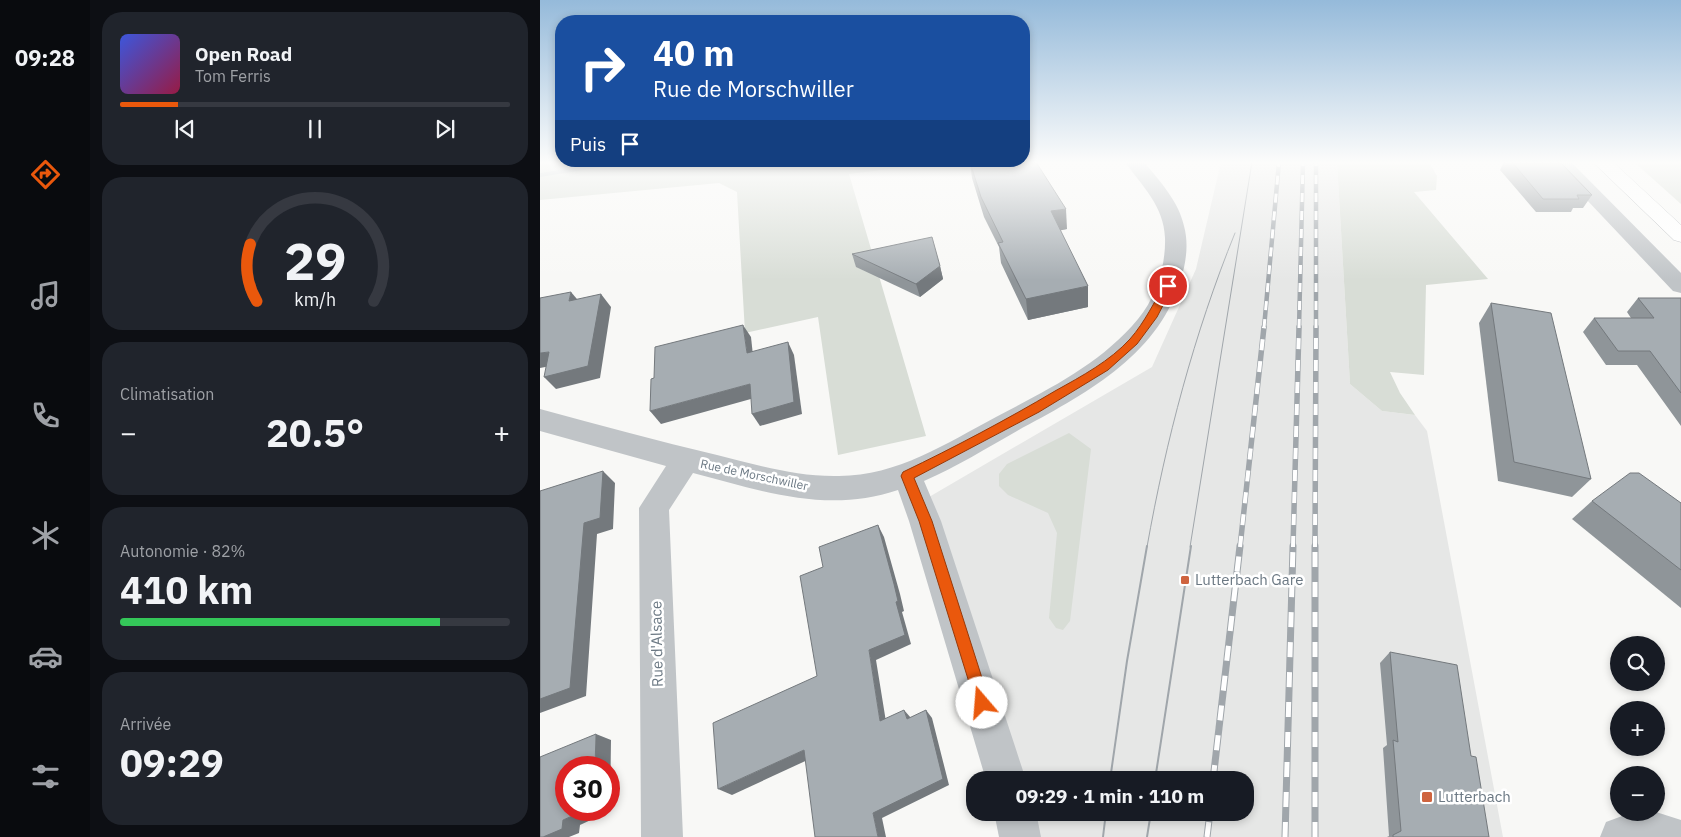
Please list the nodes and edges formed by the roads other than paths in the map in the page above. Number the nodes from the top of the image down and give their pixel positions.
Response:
1 (1162, 201) edge
2 (1598, 201) edge
3 (1644, 201) edge
4 (1681, 236) edge
5 (1681, 286) edge
6 (540, 420) edge
7 (686, 460) junction
8 (907, 476) junction
9 (1003, 771) edge
10 (1017, 821) edge
11 (662, 837) edge
12 (1020, 837) edge
13 (1620, 837) edge
14 (1671, 837) edge

1 - 8 street, Rue de Morschwiller
2 - 5 street
3 - 4 main road
6 - 7 street, Rue de Morschwiller
7 - 8 street, Rue de Morschwiller
7 - 11 street, Rue d'Alsace
8 - 9 street
10 - 12 street
13 - 14 street

